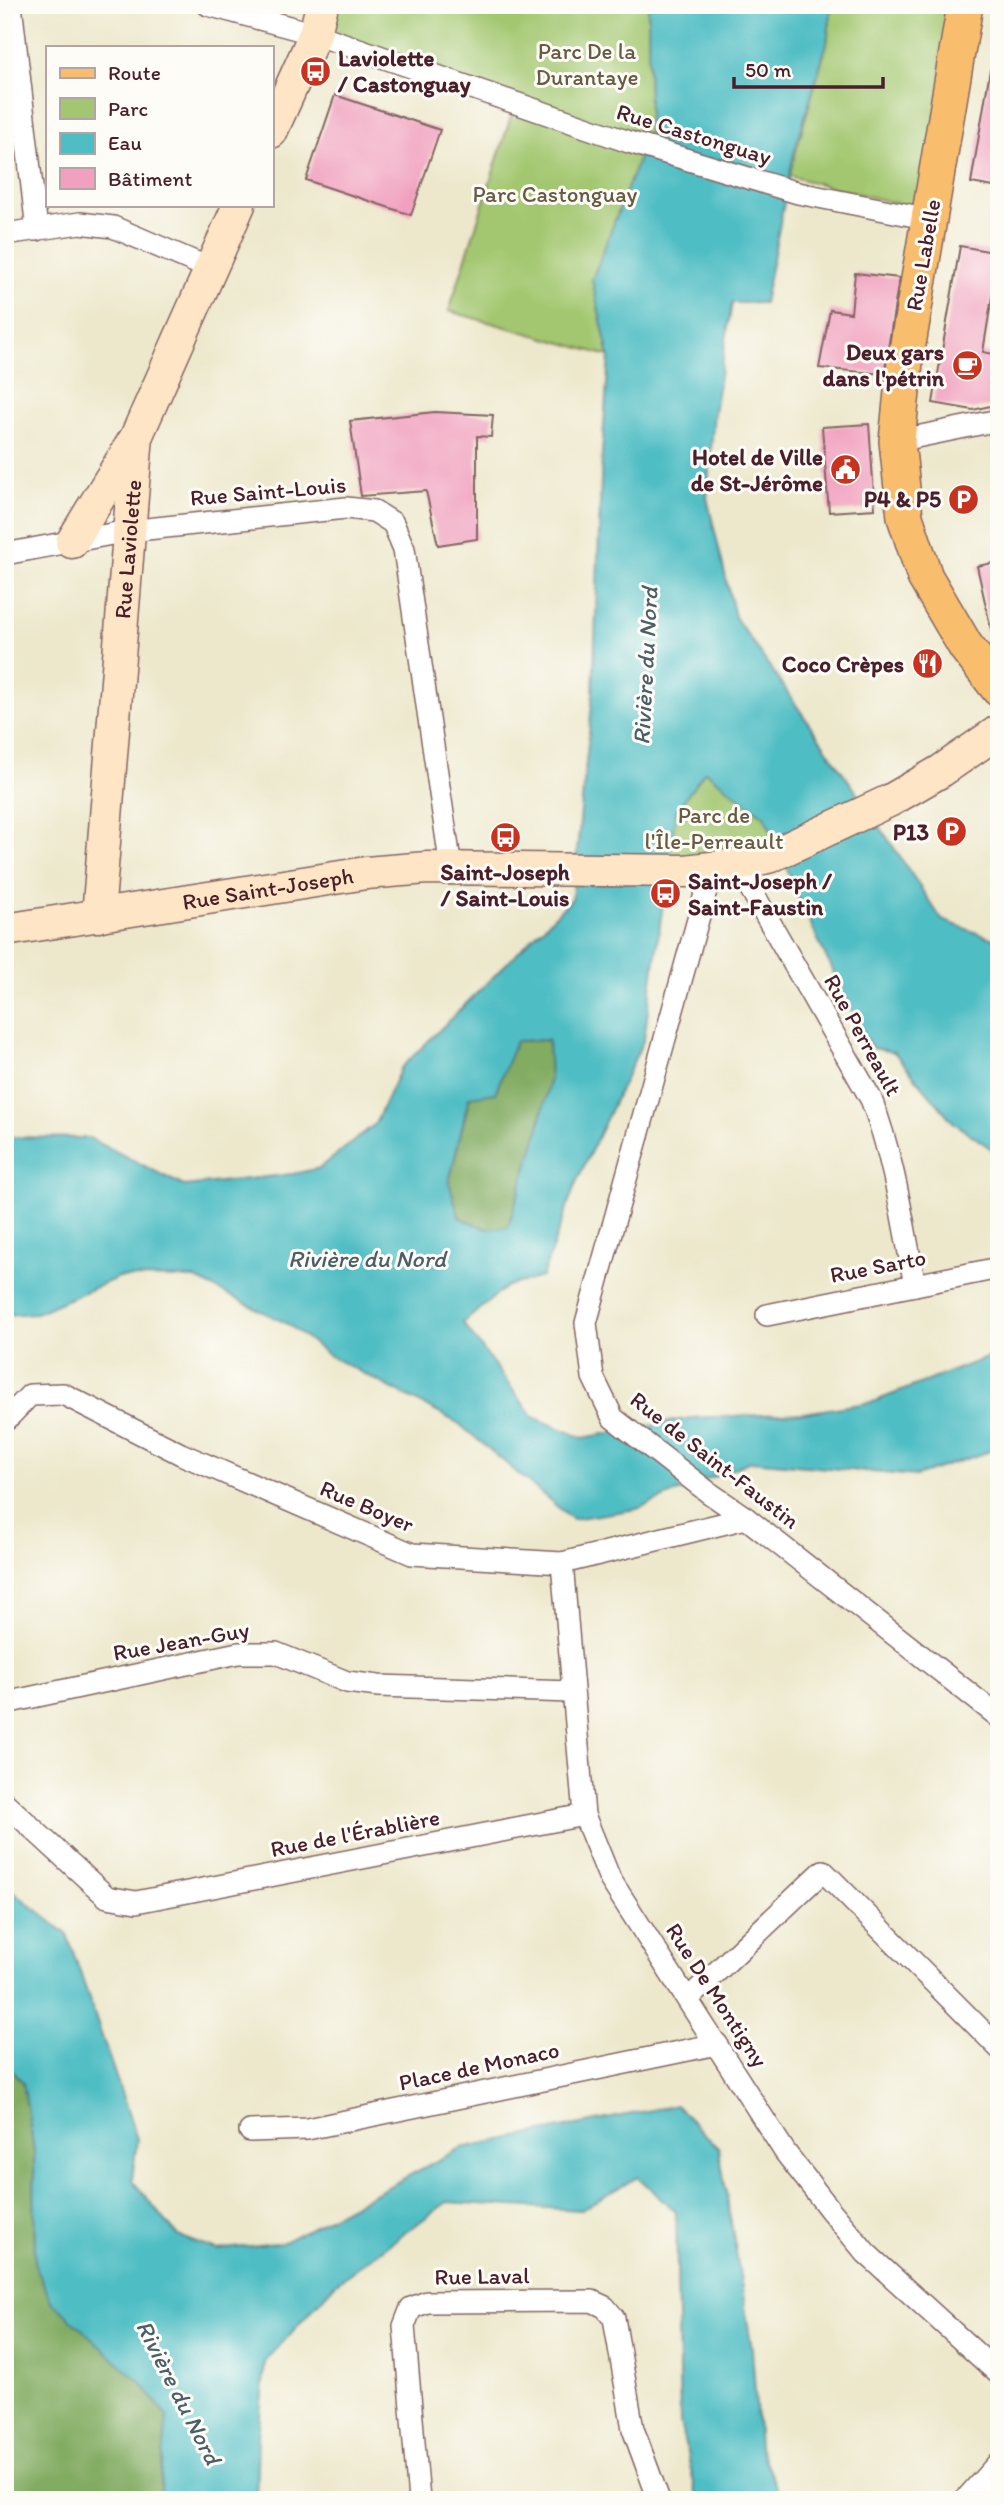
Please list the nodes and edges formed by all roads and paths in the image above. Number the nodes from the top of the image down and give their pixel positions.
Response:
1 (11, 5) edge
2 (208, 5) edge
3 (965, 5) edge
4 (318, 19) edge
5 (273, 127) edge
6 (239, 206) edge
7 (930, 219) junction
8 (37, 230) junction
9 (5, 234) edge
10 (211, 270) junction
11 (999, 420) edge
12 (137, 435) junction
13 (897, 441) junction
14 (128, 531) junction
15 (72, 542) junction
16 (5, 554) edge
17 (999, 689) edge
18 (999, 731) edge
19 (451, 868) junction
20 (711, 868) junction
21 (97, 916) junction
22 (5, 930) edge
23 (999, 1268) edge
24 (915, 1285) junction
25 (767, 1315) dead end
26 (5, 1421) edge
27 (746, 1518) junction
28 (562, 1563) junction
29 (572, 1692) junction
30 (5, 1703) edge
31 (999, 1717) edge
32 (5, 1803) edge
33 (584, 1815) junction
34 (688, 1999) junction
35 (717, 2043) junction
36 (999, 2048) edge
37 (250, 2132) dead end
38 (999, 2374) edge
39 (999, 2462) edge
40 (419, 2500) edge
41 (659, 2500) edge
42 (965, 2500) edge

1 - 8 street
2 - 4 street, Rue Castonguay
3 - 7 main road, Rue Labelle
4 - 5 street
4 - 7 street, Rue Castonguay
6 - 10 street, Rue Laviolette
7 - 13 main road, Rue Labelle
8 - 9 street
8 - 10 street
10 - 12 street, Rue Laviolette
11 - 13 street
12 - 14 street, Rue Laviolette
12 - 15 street
13 - 17 main road, Rue Labelle
14 - 15 street, Rue Saint-Louis
14 - 19 street, Rue Saint-Louis
14 - 21 street, Rue Laviolette
15 - 16 street, Rue Saint-Louis
18 - 20 street
19 - 20 street, Rue Saint-Joseph
19 - 21 street, Rue Saint-Joseph
20 - 24 street, Rue Perreault
20 - 27 street, Rue de Saint-Faustin
21 - 22 street, Rue Saint-Joseph
23 - 24 street, Rue Sarto
24 - 25 street, Rue Sarto
26 - 28 street, Rue Boyer
27 - 28 street, Rue Boyer
27 - 31 street, Rue de Saint-Faustin
28 - 29 street, Rue De Montigny
29 - 30 street, Rue Jean-Guy
29 - 33 street, Rue De Montigny
32 - 33 street, Rue de l'Érablière
33 - 34 street, Rue De Montigny
34 - 35 street, Rue De Montigny
34 - 36 street
35 - 37 street, Place de Monaco
35 - 38 street, Rue De Montigny
39 - 42 street
40 - 41 street, Rue Laval

